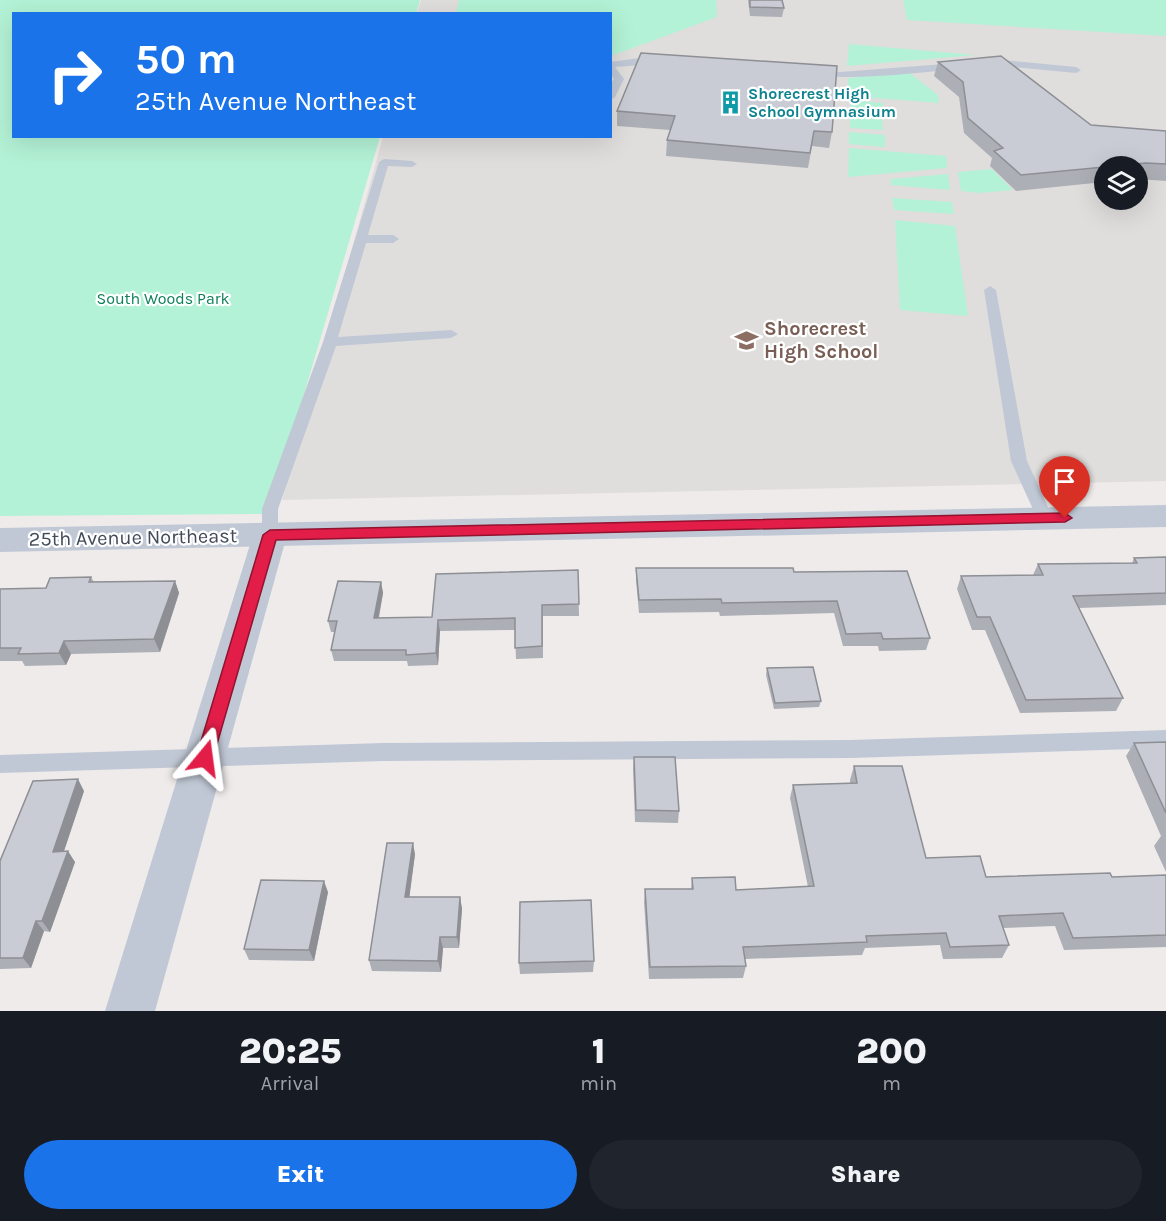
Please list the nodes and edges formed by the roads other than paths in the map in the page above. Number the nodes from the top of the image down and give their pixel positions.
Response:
1 (671, 62) edge
2 (612, 65) edge
3 (979, 65) edge
4 (968, 66) edge
5 (612, 68) edge
6 (1076, 70) dead end
7 (805, 73) edge
8 (612, 93) edge
9 (412, 164) dead end
10 (363, 239) junction
11 (393, 239) dead end
12 (990, 290) dead end
13 (451, 334) dead end
14 (330, 342) junction
15 (1166, 516) edge
16 (1045, 518) junction
17 (270, 535) junction
18 (0, 540) edge
19 (1166, 739) edge
20 (205, 758) junction
21 (0, 764) edge
22 (130, 1011) edge

1 - 2 lane
3 - 6 lane
4 - 7 lane
5 - 8 lane
9 - 10 lane
10 - 11 lane
10 - 14 lane
12 - 16 lane
13 - 14 lane
14 - 17 lane
15 - 16 street, 25th Avenue Northeast
16 - 17 street, 25th Avenue Northeast
17 - 18 street, 25th Avenue Northeast
17 - 20 street
19 - 20 lane
20 - 21 lane
20 - 22 street

